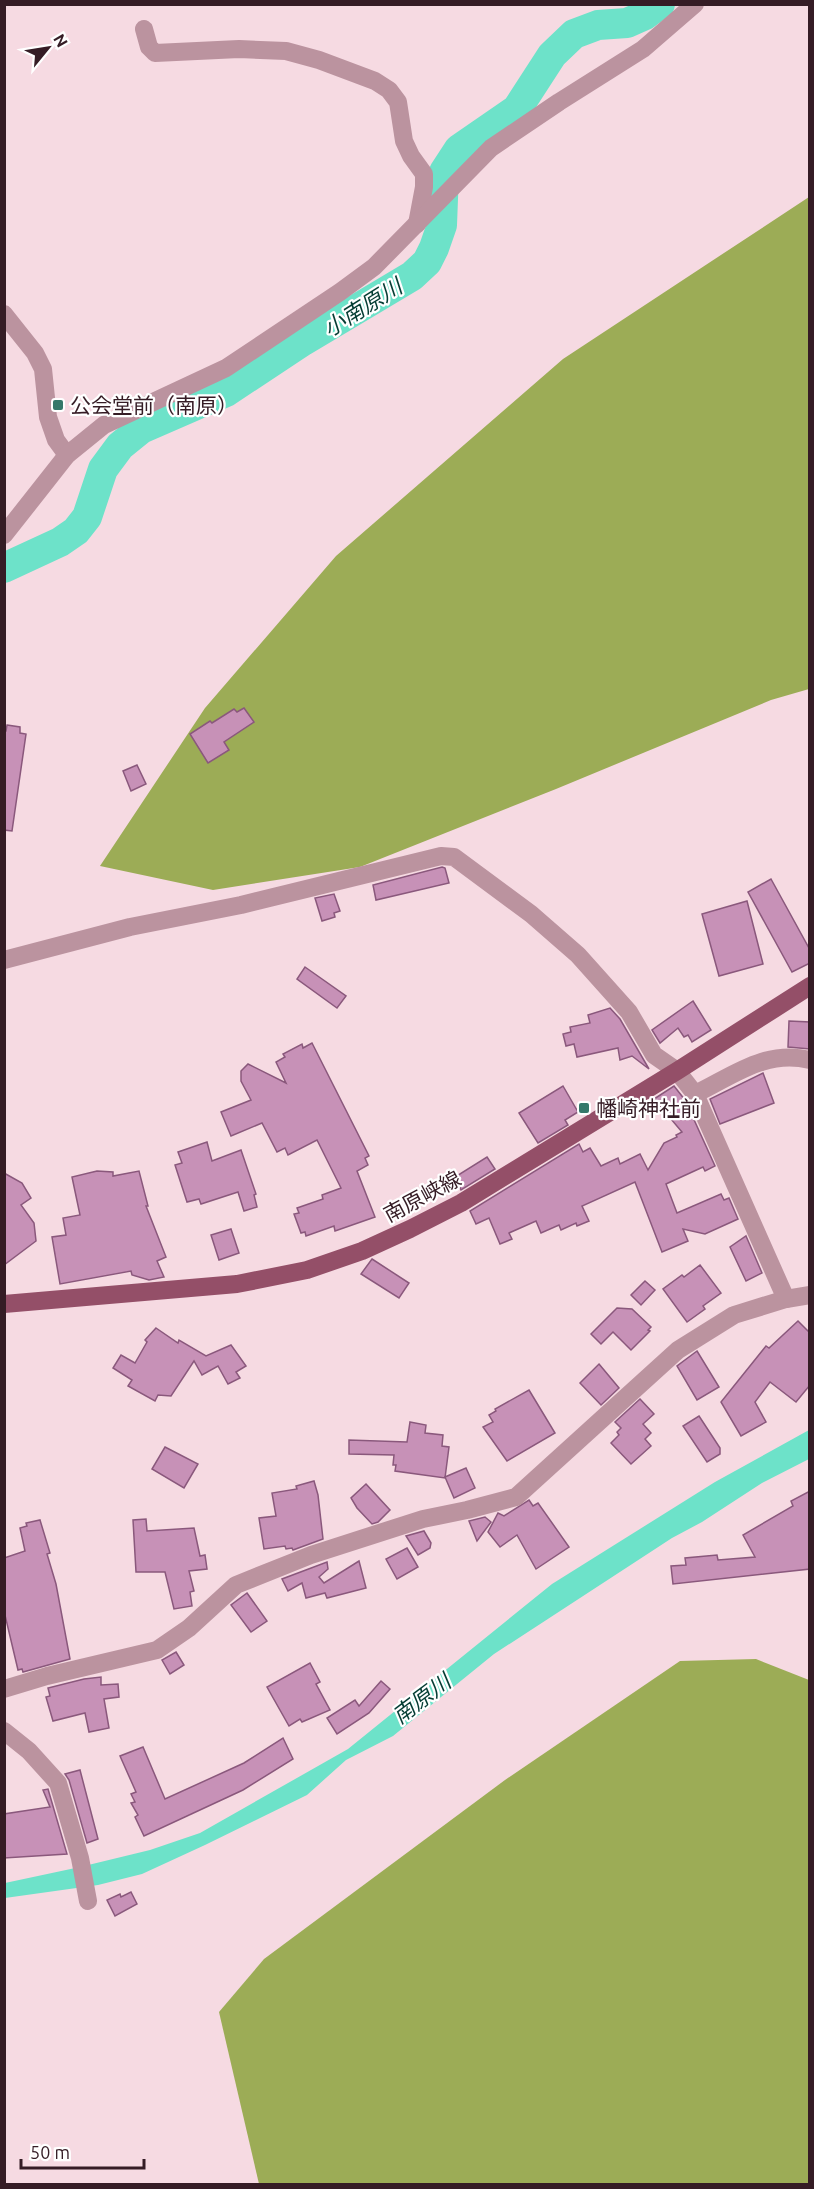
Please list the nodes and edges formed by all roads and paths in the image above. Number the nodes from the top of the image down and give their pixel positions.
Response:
1 (695, 4) edge
2 (144, 29) dead end
3 (417, 224) junction
4 (4, 314) edge
5 (67, 455) junction
6 (4, 535) edge
7 (4, 960) edge
8 (810, 986) edge
9 (810, 1060) edge
10 (676, 1071) junction
11 (695, 1094) junction
12 (810, 1294) edge
13 (786, 1299) junction
14 (4, 1304) edge
15 (4, 1689) edge
16 (4, 1731) edge
17 (88, 1900) dead end

1 - 3 street
2 - 3 street
3 - 5 street
4 - 5 street
5 - 6 street
7 - 10 street
8 - 10 main road, 南原峡線
9 - 11 street
10 - 11 street
10 - 14 main road, 南原峡線
11 - 13 street
12 - 13 street
13 - 15 street
16 - 17 street

